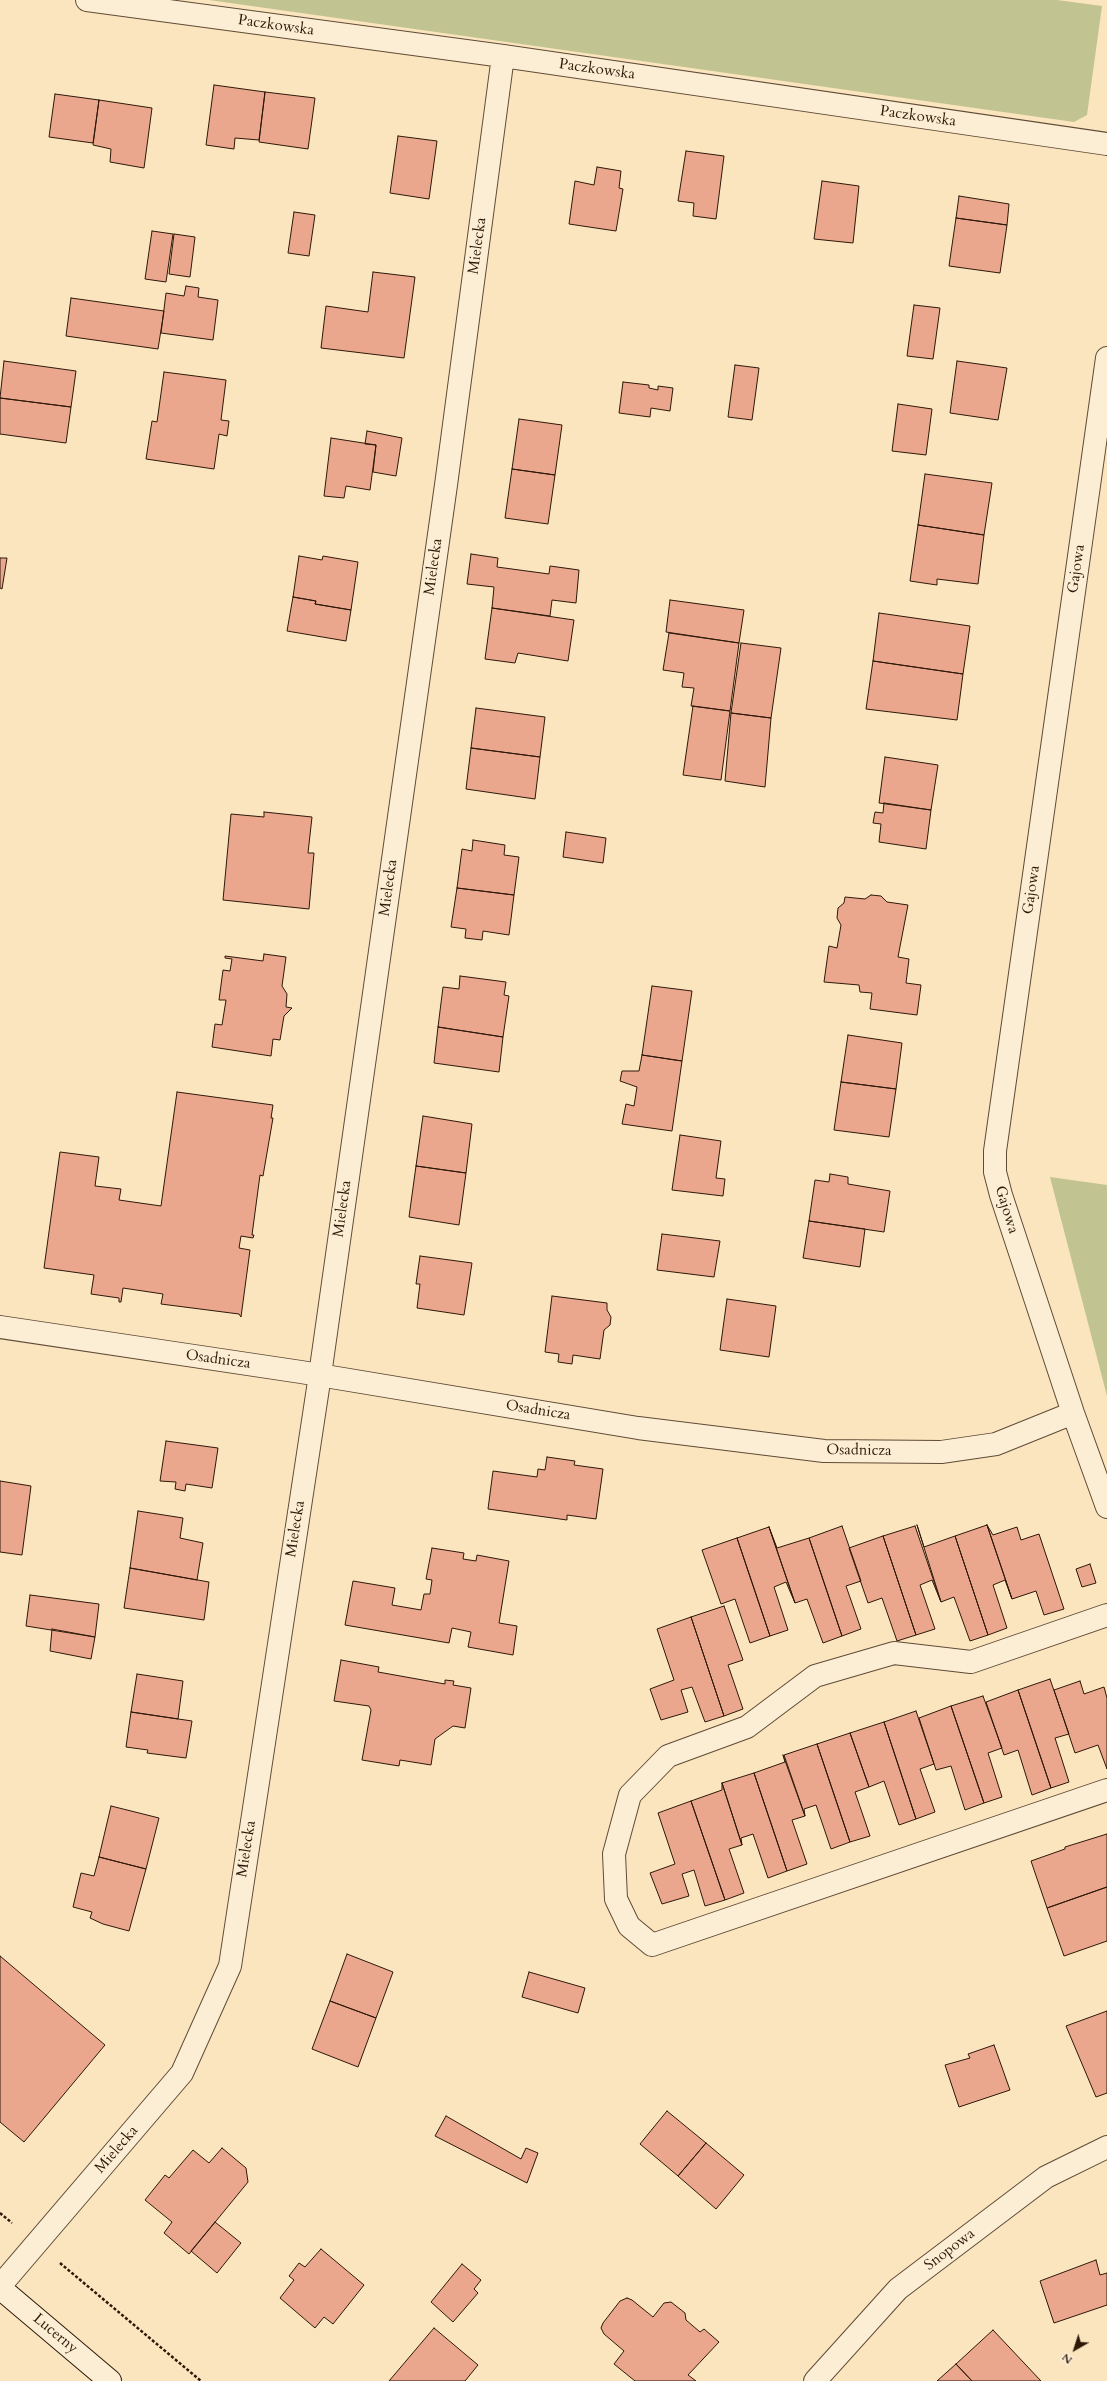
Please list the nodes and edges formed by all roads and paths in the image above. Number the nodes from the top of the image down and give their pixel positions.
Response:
1 (87, 0) edge
2 (503, 56) junction
3 (1107, 144) edge
4 (1107, 358) edge
5 (0, 1327) edge
6 (320, 1375) junction
7 (1072, 1413) junction
8 (1107, 1507) edge
9 (1107, 1615) edge
10 (1107, 1790) edge
11 (1107, 2147) edge
12 (0, 2213) edge
13 (14, 2225) dead end
14 (54, 2258) dead end
15 (0, 2287) edge
16 (110, 2381) edge
17 (201, 2381) edge
18 (815, 2381) edge

1 - 2 street, Paczkowska
2 - 3 street, Paczkowska
2 - 6 street, Mielecka
4 - 7 street, Gajowa
5 - 6 street, Osadnicza
6 - 7 street, Osadnicza
6 - 15 street, Mielecka
7 - 8 street, Gajowa
9 - 10 street
11 - 18 street, Snopowa
12 - 13 path
14 - 17 path
15 - 16 street, Lucerny

